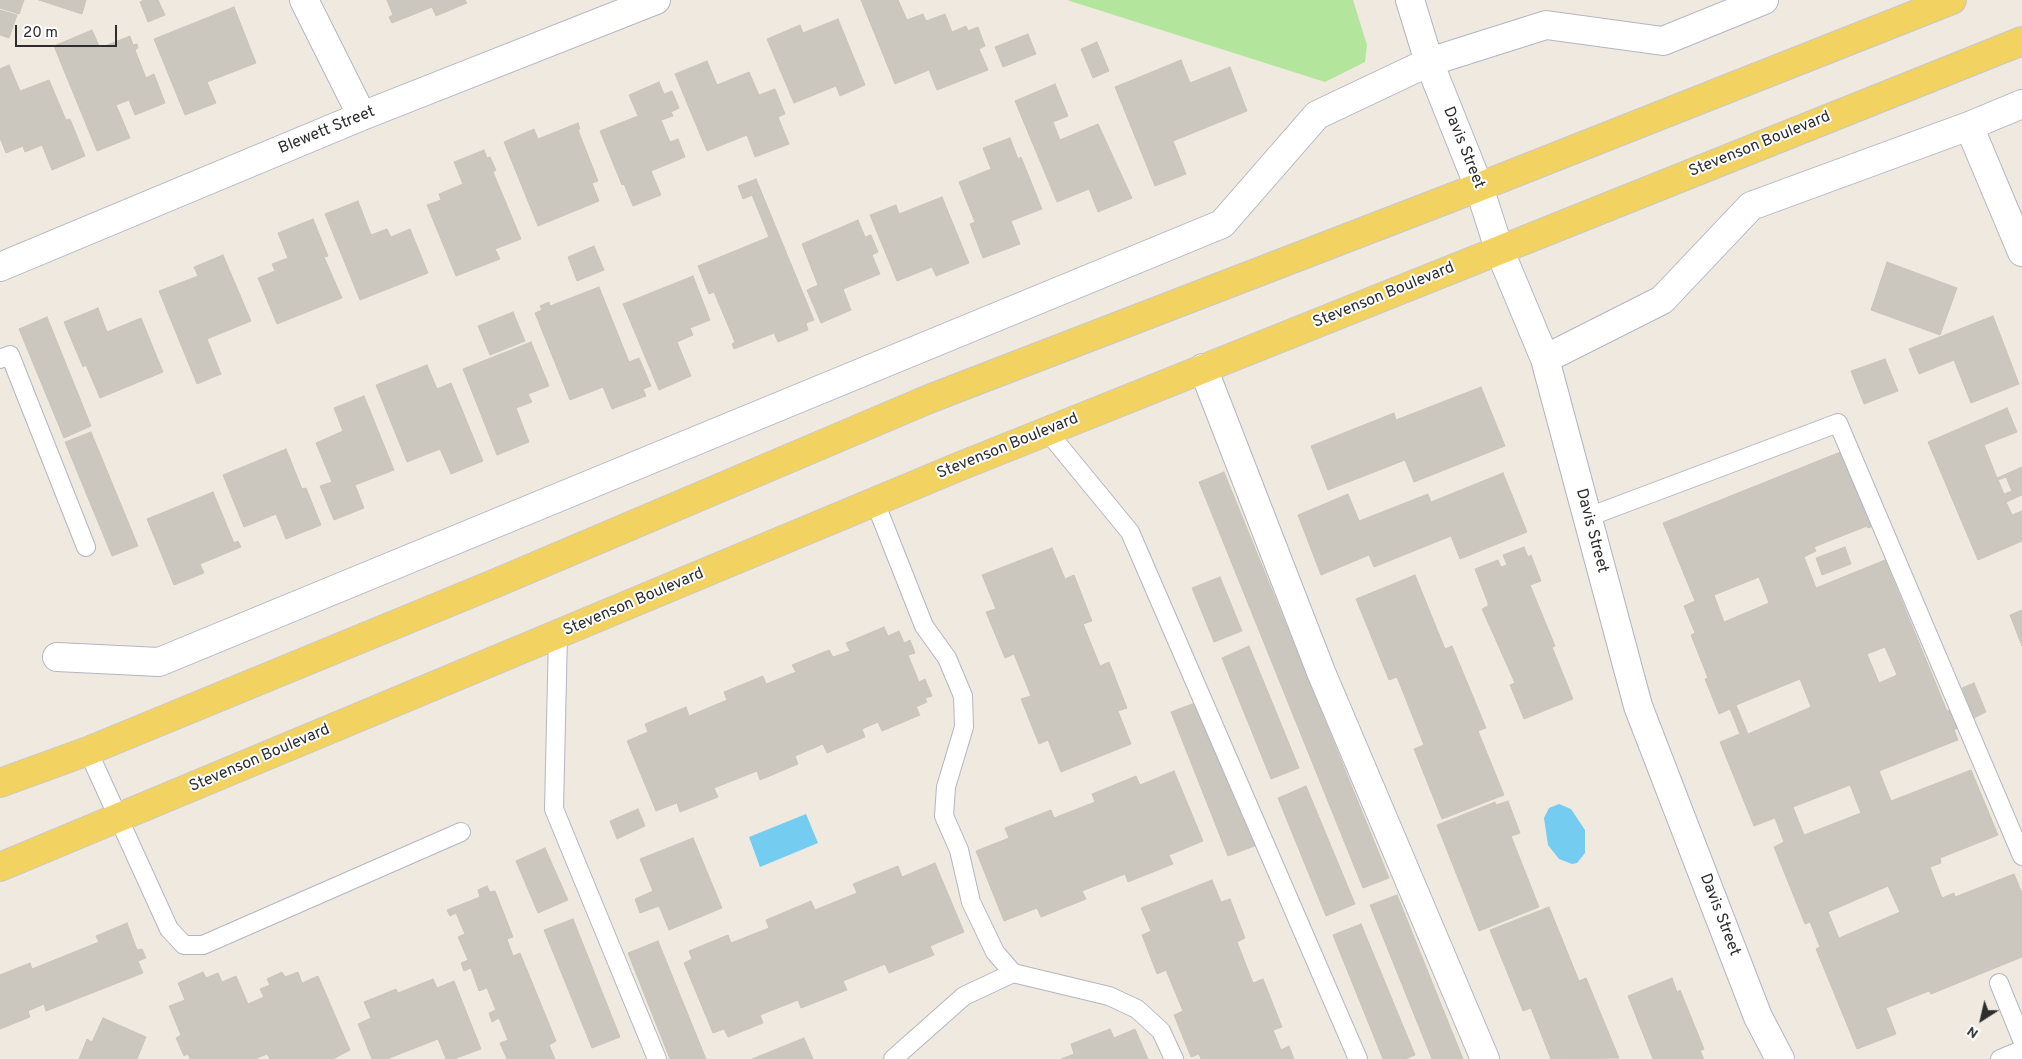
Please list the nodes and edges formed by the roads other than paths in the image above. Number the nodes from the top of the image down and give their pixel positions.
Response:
1 (304, 0) edge
2 (656, 0) edge
3 (1410, 0) edge
4 (1764, 0) edge
5 (1952, 0) edge
6 (2022, 41) edge
7 (1429, 62) junction
8 (2022, 104) edge
9 (362, 116) junction
10 (1969, 126) junction
11 (1479, 187) junction
12 (1499, 249) junction
13 (2022, 252) edge
14 (0, 267) edge
15 (0, 359) edge
16 (1545, 359) junction
17 (1203, 368) junction
18 (1047, 431) junction
19 (875, 502) junction
20 (1588, 517) junction
21 (86, 547) dead end
22 (558, 635) junction
23 (57, 657) dead end
24 (88, 751) junction
25 (0, 783) edge
26 (118, 818) junction
27 (462, 832) dead end
28 (2022, 856) edge
29 (0, 867) edge
30 (1013, 973) junction
31 (1999, 983) dead end
32 (2022, 1040) edge
33 (2022, 1050) edge
34 (657, 1059) edge
35 (893, 1059) edge
36 (1174, 1059) edge
37 (1358, 1059) edge
38 (1485, 1059) edge
39 (1780, 1059) edge
40 (2000, 1059) edge

1 - 9 street
2 - 9 street, Blewett Street
3 - 7 street, Davis Street
4 - 7 street
5 - 11 main road
6 - 12 main road, Stevenson Boulevard
7 - 11 street, Davis Street
7 - 23 street
8 - 10 street
9 - 14 street, Blewett Street
10 - 13 street
10 - 16 street
11 - 12 street, Davis Street
11 - 24 main road
12 - 16 street, Davis Street
12 - 17 main road, Stevenson Boulevard
15 - 21 lane
16 - 20 street, Davis Street
17 - 18 main road, Stevenson Boulevard
17 - 38 street
18 - 19 main road, Stevenson Boulevard
18 - 37 lane
19 - 22 main road, Stevenson Boulevard
19 - 30 lane
20 - 28 lane
20 - 39 street, Davis Street
22 - 26 main road, Stevenson Boulevard
22 - 34 lane
24 - 25 main road
24 - 26 lane
26 - 27 lane
26 - 29 main road, Stevenson Boulevard
30 - 35 lane
30 - 36 lane
31 - 32 lane
33 - 40 lane

